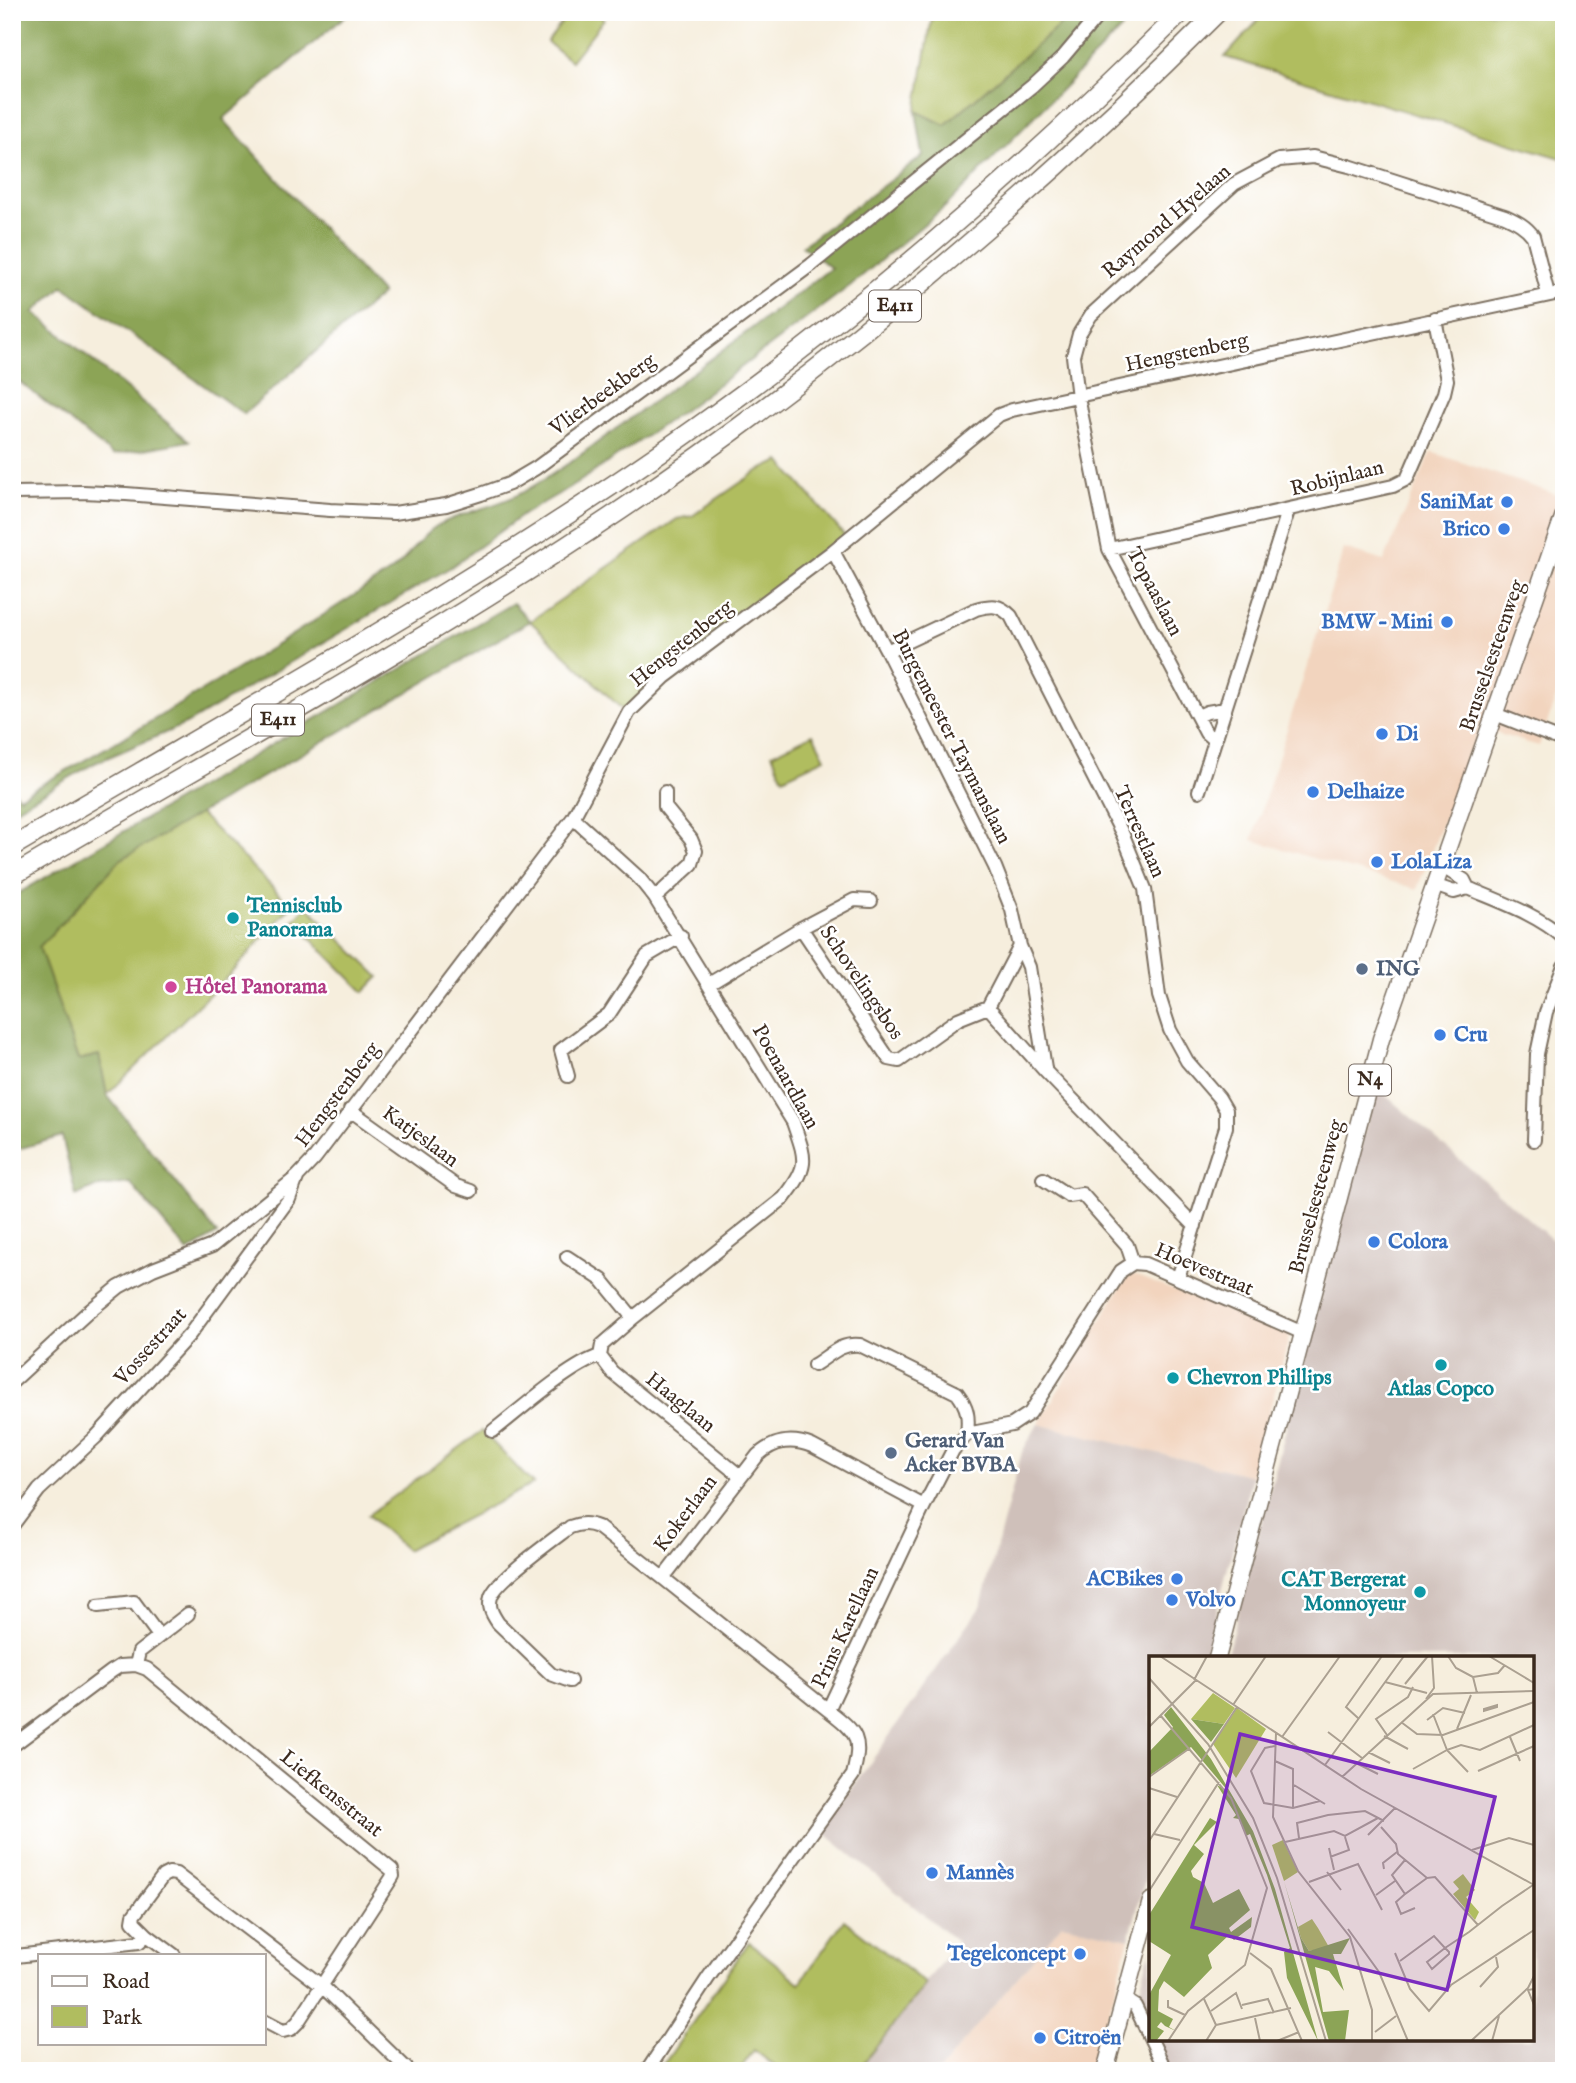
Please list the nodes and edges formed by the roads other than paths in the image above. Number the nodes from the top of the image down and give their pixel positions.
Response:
1 (1101, 12) edge
2 (1182, 12) edge
3 (1218, 12) edge
4 (1564, 292) edge
5 (1548, 294) junction
6 (1435, 319) junction
7 (1078, 397) junction
8 (12, 493) edge
9 (1288, 511) junction
10 (1564, 515) edge
11 (1109, 549) junction
12 (833, 551) junction
13 (887, 650) junction
14 (1225, 709) junction
15 (1495, 714) junction
16 (1198, 716) junction
17 (1214, 740) junction
18 (1564, 741) edge
19 (1199, 791) dead end
20 (665, 792) dead end
21 (573, 818) junction
22 (12, 847) edge
23 (1441, 866) junction
24 (12, 876) edge
25 (1434, 885) junction
26 (1468, 888) junction
27 (655, 898) junction
28 (871, 901) dead end
29 (802, 928) junction
30 (681, 936) junction
31 (1564, 937) edge
32 (1020, 946) junction
33 (1564, 966) edge
34 (709, 984) junction
35 (988, 1007) junction
36 (1045, 1071) junction
37 (568, 1076) dead end
38 (350, 1110) junction
39 (1534, 1140) dead end
40 (297, 1177) junction
41 (1043, 1179) dead end
42 (471, 1191) dead end
43 (1195, 1226) junction
44 (567, 1258) dead end
45 (1133, 1263) junction
46 (1178, 1278) junction
47 (633, 1318) junction
48 (1303, 1333) junction
49 (600, 1356) junction
50 (814, 1365) dead end
51 (12, 1382) edge
52 (493, 1431) dead end
53 (967, 1434) junction
54 (740, 1476) junction
55 (924, 1506) junction
56 (12, 1525) edge
57 (663, 1577) junction
58 (98, 1606) dead end
59 (188, 1614) dead end
60 (159, 1636) junction
61 (1218, 1656) edge
62 (136, 1665) junction
63 (570, 1681) dead end
64 (828, 1710) junction
65 (12, 1746) edge
66 (1149, 1908) edge
67 (147, 1935) junction
68 (173, 1954) edge
69 (16, 1956) dead end
70 (322, 1986) junction
71 (1124, 1999) junction
72 (266, 2022) edge
73 (1149, 2035) edge
74 (1152, 2041) edge
75 (410, 2071) edge
76 (647, 2071) edge
77 (1105, 2071) edge
78 (1166, 2071) edge

1 - 8 street, Vlierbeekberg
2 - 22 highway, E411
3 - 24 highway, E411
4 - 5 street, Hengstenberg
5 - 6 street, Hengstenberg
5 - 7 street, Raymond Hyelaan
6 - 7 street, Hengstenberg
6 - 9 street, Robijnlaan
7 - 11 street, Topaaslaan
7 - 12 street, Hengstenberg
9 - 11 street, Robijnlaan
9 - 14 street
10 - 15 main road, Brusselsesteenweg / N4
11 - 16 street, Topaaslaan
12 - 13 street, Burgemeester Taymanslaan
12 - 21 street, Hengstenberg
13 - 32 street, Burgemeester Taymanslaan
13 - 43 street, Terrestlaan
14 - 16 street
14 - 17 street
15 - 18 street
15 - 23 main road, Brusselsesteenweg / N4
16 - 17 street, Topaaslaan
17 - 19 street
20 - 27 street
21 - 27 street, Poenaardlaan
21 - 38 street, Hengstenberg
23 - 25 main road, Brusselsesteenweg / N4
23 - 26 street
25 - 26 street
25 - 48 main road, Brusselsesteenweg / N4
26 - 31 street
27 - 30 street, Poenaardlaan
28 - 29 street, Schovelingsbos
29 - 34 street, Schovelingsbos
29 - 35 street, Schovelingsbos
30 - 34 street, Poenaardlaan
30 - 37 street
32 - 35 street
32 - 36 street, Burgemeester Taymanslaan
33 - 39 street
34 - 47 street, Poenaardlaan
35 - 36 street
36 - 43 street
38 - 40 street, Hengstenberg
38 - 42 street, Katjeslaan
40 - 51 street, Hengstenberg
40 - 56 street, Vossestraat
41 - 45 street, Hoevestraat
43 - 46 street, Terrestlaan
44 - 47 street
45 - 46 street, Hoevestraat
45 - 53 street
46 - 48 street, Hoevestraat
47 - 49 street, Poenaardlaan
48 - 61 main road, Brusselsesteenweg / N4
49 - 52 street, Poenaardlaan
49 - 54 street, Haaglaan
50 - 53 street
53 - 55 street, Prins Karellaan
54 - 55 street, Kokerlaan
54 - 57 street, Kokerlaan
55 - 64 street, Prins Karellaan
57 - 63 street
57 - 64 street, Kokerlaan
58 - 60 street
59 - 60 street
60 - 62 street
62 - 65 street
62 - 70 street, Liefkensstraat
64 - 76 street, Prins Karellaan
66 - 71 main road
67 - 68 street
67 - 69 street
67 - 70 street
70 - 72 street
70 - 75 street
71 - 73 street
71 - 77 main road
74 - 78 street

